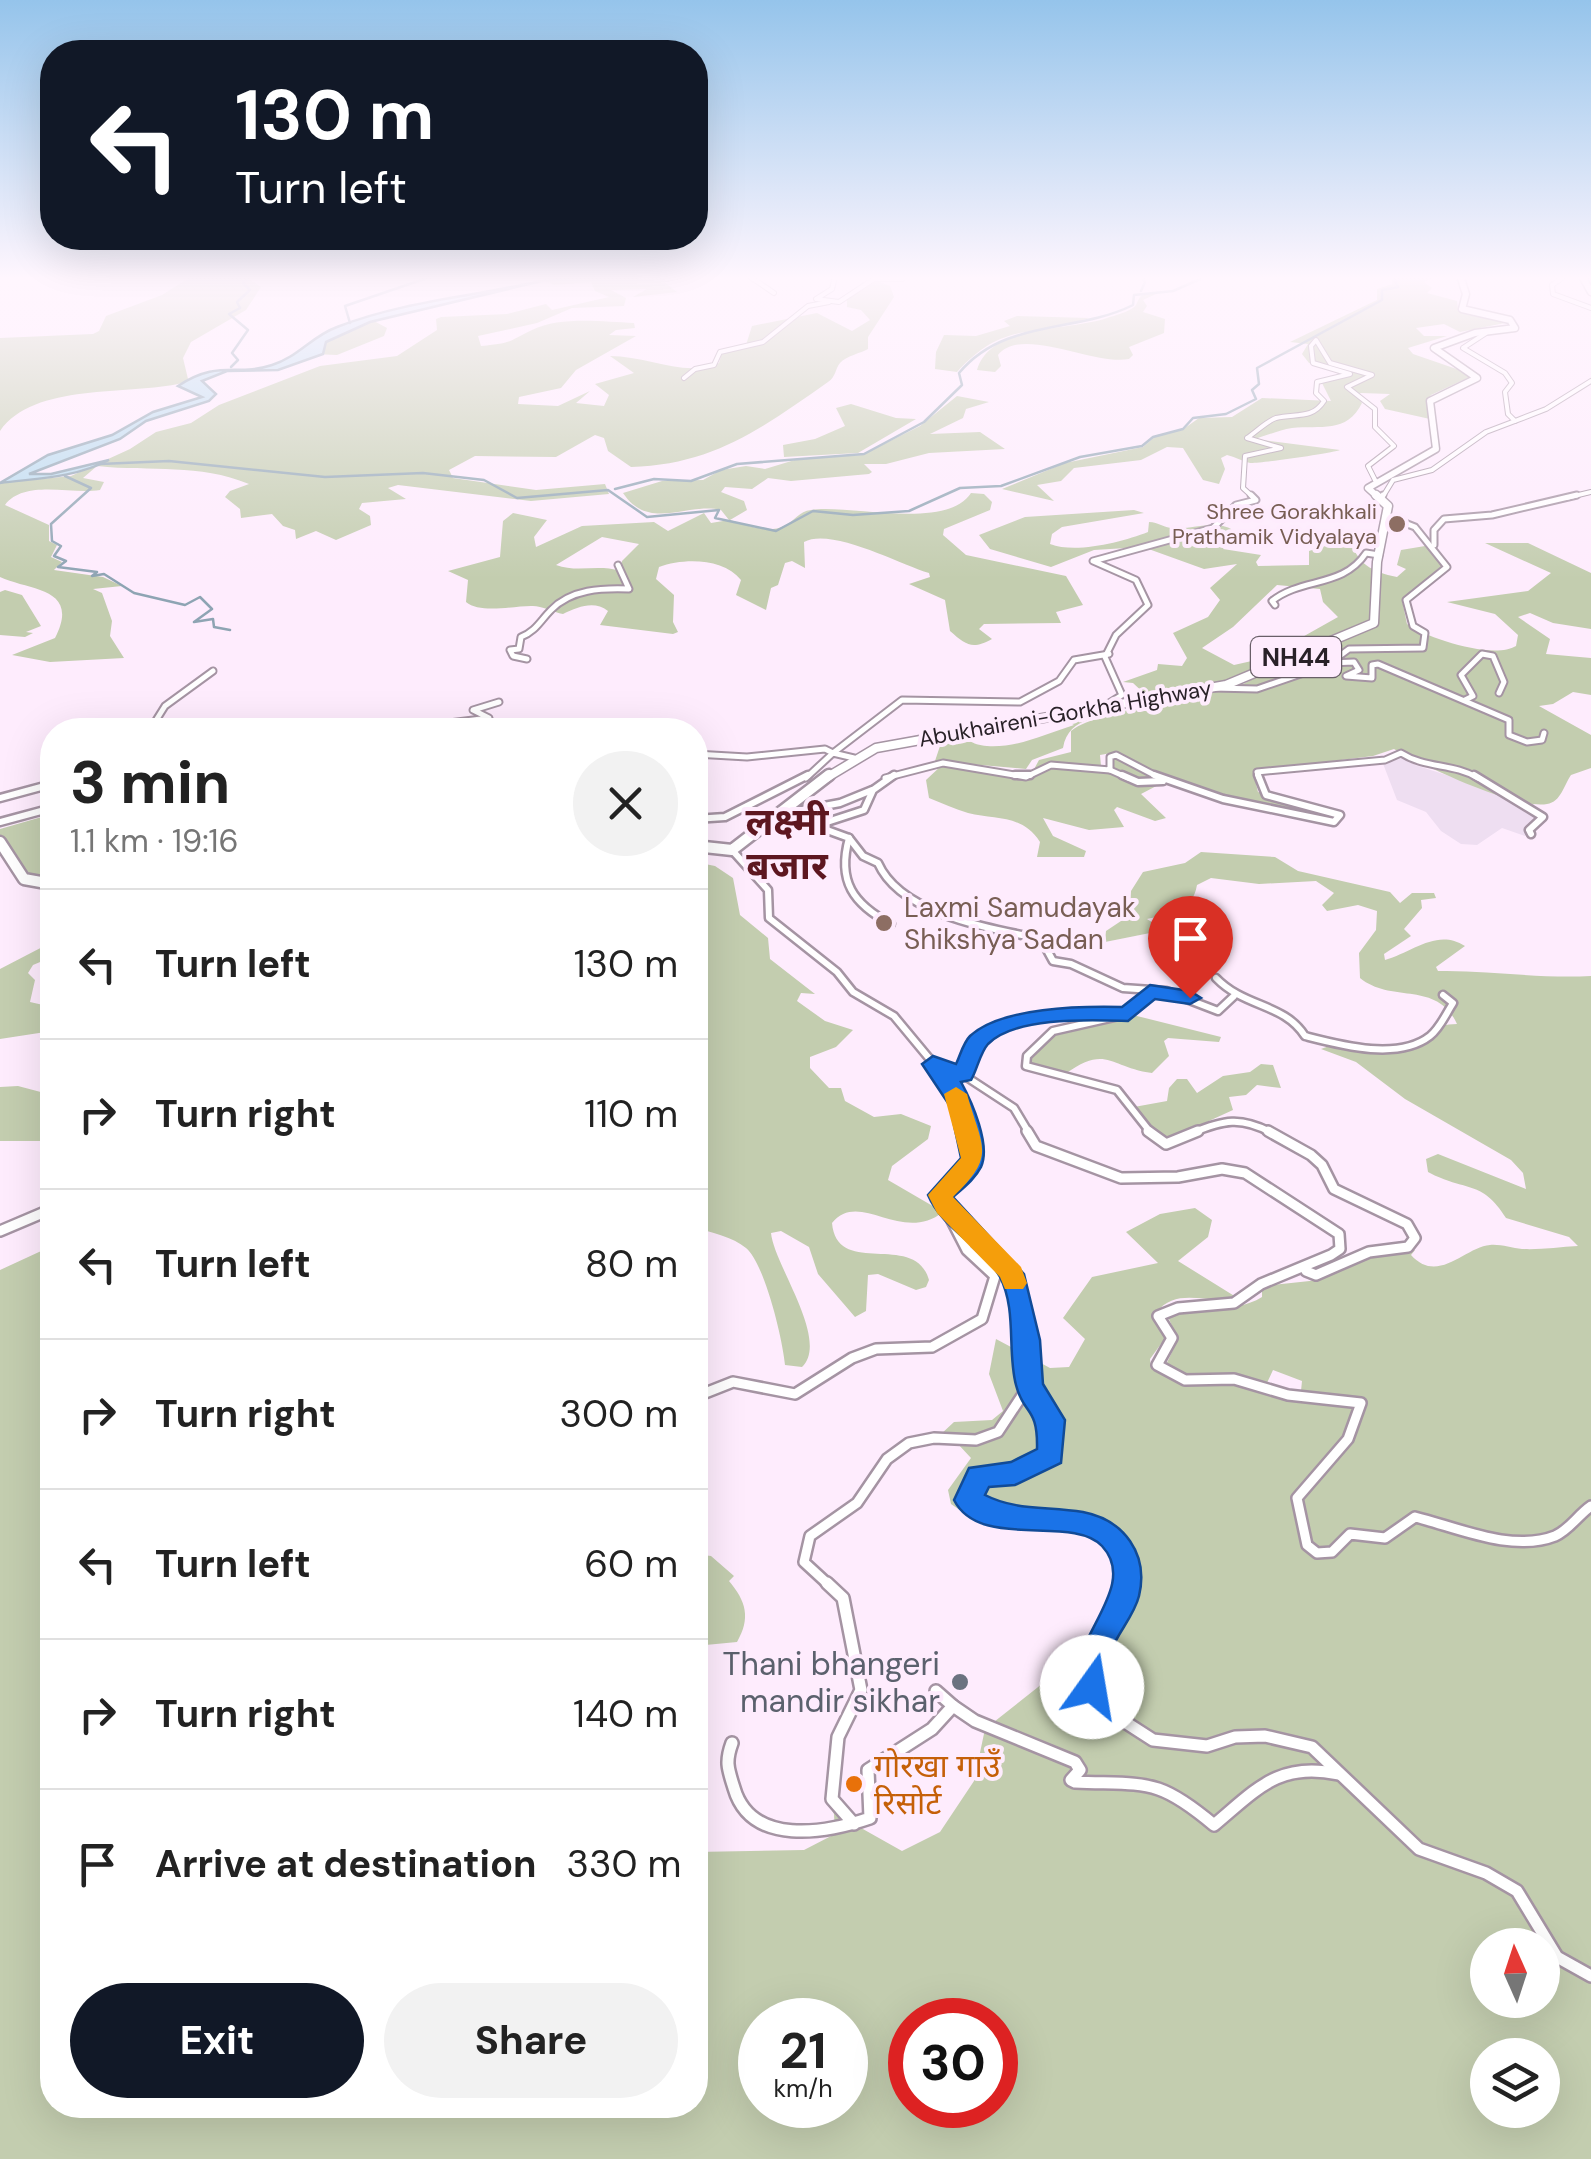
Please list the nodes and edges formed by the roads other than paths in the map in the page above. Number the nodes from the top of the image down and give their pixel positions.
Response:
1 (1339, 377) edge
2 (1368, 377) edge
3 (1474, 377) edge
4 (1508, 377) edge
5 (1591, 382) edge
6 (1515, 420) junction
7 (1375, 480) junction
8 (1591, 492) edge
9 (1381, 498) junction
10 (1387, 516) junction
11 (1434, 546) junction
12 (1379, 555) junction
13 (618, 565) dead end
14 (1275, 605) dead end
15 (1109, 654) junction
16 (528, 660) dead end
17 (1330, 663) junction
18 (213, 671) dead end
19 (1213, 688) junction
20 (1499, 693) dead end
21 (1465, 700) junction
22 (499, 702) dead end
23 (1098, 709) junction
24 (158, 718) edge
25 (489, 718) edge
26 (1544, 733) dead end
27 (833, 753) junction
28 (708, 755) edge
29 (854, 758) junction
30 (1110, 770) junction
31 (1164, 781) junction
32 (40, 787) edge
33 (873, 790) junction
34 (0, 798) edge
35 (40, 811) edge
36 (781, 814) junction
37 (708, 819) edge
38 (0, 822) edge
39 (1531, 834) dead end
40 (849, 838) junction
41 (0, 842) edge
42 (708, 847) edge
43 (732, 850) junction
44 (40, 882) edge
45 (891, 924) dead end
46 (1216, 978) dead end
47 (1150, 992) junction
48 (1444, 995) dead end
49 (1234, 996) junction
50 (1128, 1014) junction
51 (933, 1064) junction
52 (963, 1075) junction
53 (945, 1207) junction
54 (40, 1214) edge
55 (0, 1231) edge
56 (1306, 1271) junction
57 (1029, 1385) junction
58 (708, 1391) edge
59 (1591, 1506) edge
60 (936, 1691) dead end
61 (954, 1706) junction
62 (732, 1743) dead end
63 (1338, 1774) junction
64 (854, 1824) junction
65 (1591, 1976) edge

1 - 15 street
2 - 7 street
3 - 7 main road
4 - 6 street
5 - 6 street
6 - 9 street
7 - 9 main road
8 - 11 street
9 - 10 main road
10 - 11 street
10 - 12 main road, Abukhaireni-Gorkha Highway / NH44
11 - 17 street
12 - 14 street
12 - 19 main road, Abukhaireni-Gorkha Highway / NH44
13 - 16 street
15 - 23 street
15 - 27 street
17 - 19 street
17 - 21 street
18 - 24 street
19 - 23 main road, Abukhaireni-Gorkha Highway / NH44
20 - 21 street
21 - 26 street
22 - 25 street
23 - 29 main road, Abukhaireni-Gorkha Highway / NH44
27 - 28 street
27 - 29 street
27 - 37 street
29 - 36 main road, Abukhaireni-Gorkha Highway / NH44
30 - 31 street
30 - 31 street
30 - 33 street
31 - 39 street
32 - 34 street
33 - 36 street
33 - 40 street
35 - 38 street
36 - 43 main road, Abukhaireni-Gorkha Highway / NH44
40 - 45 street
40 - 47 street
41 - 44 main road
42 - 43 main road
43 - 51 street
46 - 49 street
47 - 49 street
47 - 50 street
48 - 49 street
50 - 52 street
50 - 56 street
51 - 52 street
51 - 53 street
52 - 56 street
53 - 57 street
53 - 58 street
54 - 55 street
56 - 59 street
57 - 63 street
57 - 64 street
60 - 61 street
61 - 63 street
61 - 64 street
62 - 64 street
63 - 65 street

